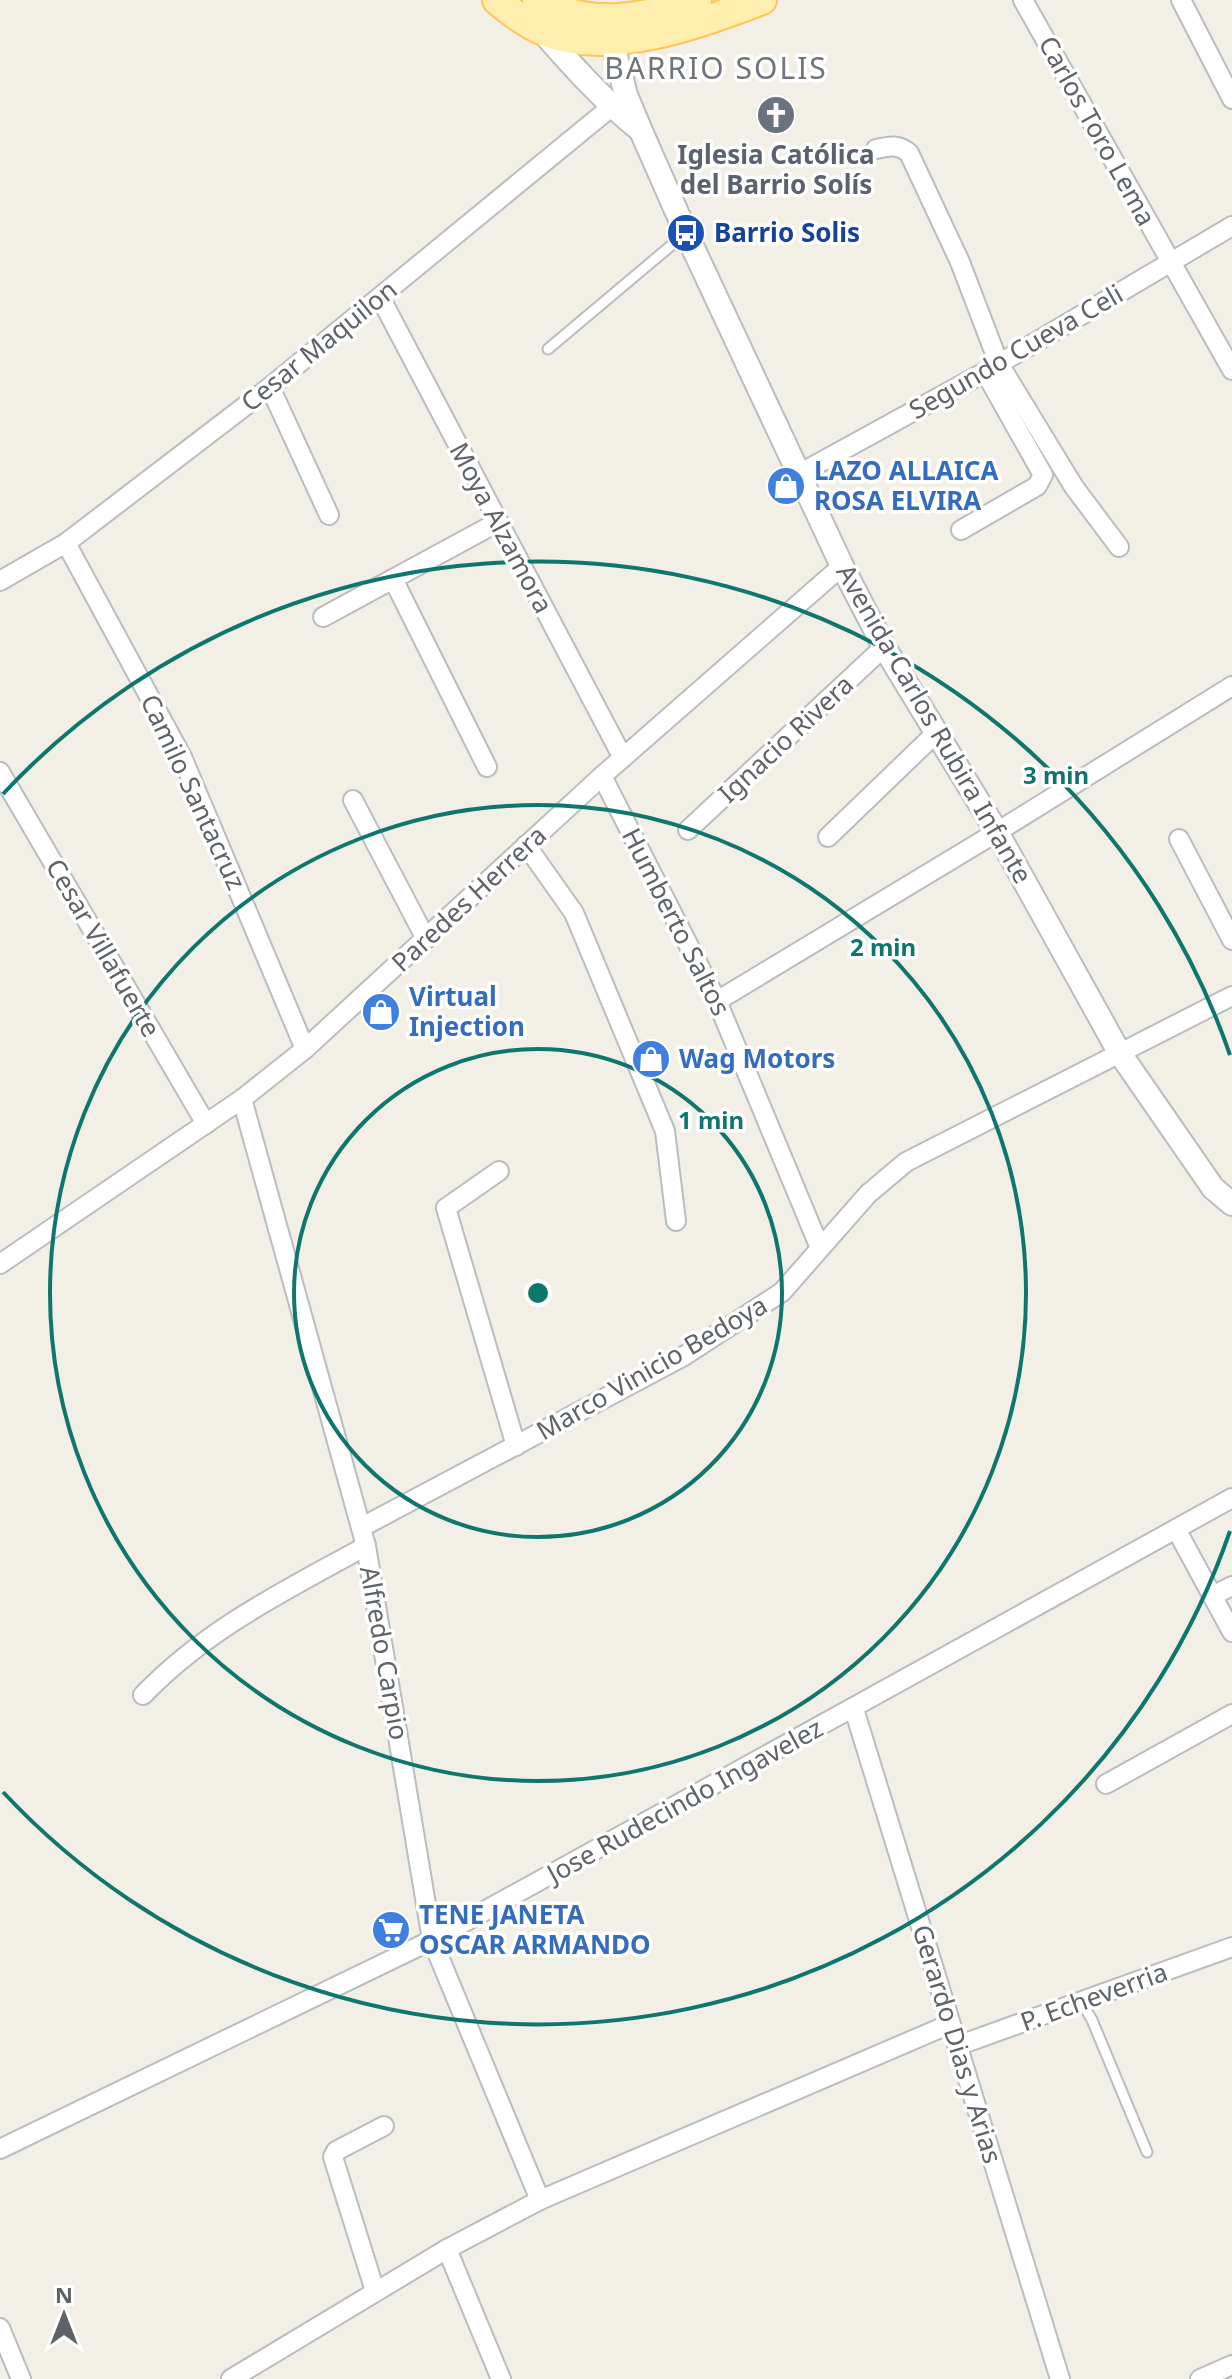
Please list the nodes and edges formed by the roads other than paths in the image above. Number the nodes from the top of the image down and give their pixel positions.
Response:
1 (497, 0) edge
2 (697, 0) edge
3 (762, 0) edge
4 (1023, 0) edge
5 (1181, 0) edge
6 (543, 13) edge
7 (596, 17) junction
8 (612, 41) junction
9 (1232, 99) edge
10 (619, 101) junction
11 (876, 149) dead end
12 (1232, 226) edge
13 (686, 233) junction
14 (1171, 263) junction
15 (380, 297) junction
16 (548, 349) dead end
17 (992, 368) junction
18 (1232, 370) edge
19 (270, 387) junction
20 (799, 474) junction
21 (329, 515) dead end
22 (498, 522) junction
23 (961, 530) dead end
24 (66, 543) junction
25 (1119, 547) dead end
26 (842, 566) junction
27 (393, 579) junction
28 (0, 581) edge
29 (323, 617) dead end
30 (884, 647) junction
31 (1232, 686) edge
32 (936, 733) junction
33 (623, 758) junction
34 (487, 767) dead end
35 (0, 772) edge
36 (602, 776) junction
37 (353, 800) dead end
38 (688, 830) dead end
39 (997, 832) junction
40 (828, 837) dead end
41 (1179, 839) dead end
42 (526, 845) junction
43 (426, 939) junction
44 (1232, 940) edge
45 (1232, 996) edge
46 (717, 1001) junction
47 (305, 1049) junction
48 (1119, 1052) junction
49 (242, 1099) junction
50 (206, 1124) junction
51 (499, 1171) dead end
52 (1232, 1204) edge
53 (676, 1221) dead end
54 (820, 1248) junction
55 (0, 1264) edge
56 (516, 1446) junction
57 (1232, 1498) edge
58 (1176, 1529) junction
59 (364, 1536) junction
60 (1232, 1586) edge
61 (1212, 1596) junction
62 (1232, 1632) edge
63 (143, 1695) dead end
64 (854, 1709) junction
65 (1232, 1714) edge
66 (1106, 1784) dead end
67 (432, 1940) junction
68 (1232, 1947) edge
69 (1081, 2001) junction
70 (950, 2024) junction
71 (957, 2046) junction
72 (384, 2126) dead end
73 (0, 2149) edge
74 (1147, 2152) dead end
75 (540, 2200) junction
76 (447, 2249) junction
77 (375, 2291) junction
78 (0, 2328) edge
79 (1232, 2365) edge
80 (21, 2379) edge
81 (231, 2379) edge
82 (501, 2379) edge
83 (1060, 2379) edge
84 (1200, 2379) edge

1 - 6 main road
2 - 7 main road
3 - 8 main road
4 - 14 street, Carlos Toro Lema
5 - 9 street
6 - 7 main road
6 - 8 main road
6 - 10 street, Avenida Carlos Rubira Infante
7 - 8 street
8 - 10 street
10 - 13 street, Avenida Carlos Rubira Infante
10 - 15 street, Cesar Maquilon
11 - 17 street
12 - 14 street, Segundo Cueva Celi
13 - 16 lane
13 - 20 street, Avenida Carlos Rubira Infante
14 - 17 street, Segundo Cueva Celi
14 - 18 street, Carlos Toro Lema
15 - 19 street, Cesar Maquilon
15 - 22 street, Moya Alzamora
17 - 20 street, Segundo Cueva Celi
17 - 23 street
17 - 25 street
19 - 21 street
19 - 24 street, Cesar Maquilon
20 - 26 street, Avenida Carlos Rubira Infante
22 - 27 street
22 - 33 street, Moya Alzamora
24 - 28 street, Cesar Maquilon
24 - 47 street, Camilo Santacruz
26 - 30 street, Avenida Carlos Rubira Infante
26 - 33 street, Paredes Herrera
27 - 29 street
27 - 34 street
30 - 32 street, Avenida Carlos Rubira Infante
30 - 38 street, Ignacio Rivera
31 - 39 street
32 - 39 street, Avenida Carlos Rubira Infante
32 - 40 street
33 - 36 street, Paredes Herrera
35 - 50 street, Cesar Villafuerte
36 - 42 street, Paredes Herrera
36 - 46 street, Humberto Saltos
37 - 43 street
39 - 46 street
39 - 48 street, Avenida Carlos Rubira Infante
41 - 44 street
42 - 43 street, Paredes Herrera
42 - 53 street
43 - 47 street, Paredes Herrera
45 - 48 street, Marco Vinicio Bedoya
46 - 54 street, Humberto Saltos
47 - 49 street, Paredes Herrera
48 - 52 street, Avenida Carlos Rubira Infante
48 - 54 street, Marco Vinicio Bedoya
49 - 50 street, Paredes Herrera
49 - 59 street, Alfredo Carpio
50 - 55 street, Paredes Herrera
51 - 56 street
54 - 56 street, Marco Vinicio Bedoya
56 - 59 street, Marco Vinicio Bedoya
57 - 58 street, Jose Rudecindo Ingavelez
58 - 61 street
58 - 64 street, Jose Rudecindo Ingavelez
59 - 63 street, Marco Vinicio Bedoya
59 - 67 street, Alfredo Carpio
60 - 61 street
61 - 62 street
64 - 67 street, Jose Rudecindo Ingavelez
64 - 70 street, Gerardo Dias y Arias
65 - 66 street
67 - 73 street, Jose Rudecindo Ingavelez
67 - 75 street, Alfredo Carpio
68 - 69 street, P. Echeverria
69 - 71 street, P. Echeverria
69 - 74 lane
70 - 71 street, Gerardo Dias y Arias
70 - 75 street
71 - 83 street, Gerardo Dias y Arias
72 - 77 street
75 - 76 street
76 - 77 street
76 - 82 street
77 - 81 street
78 - 80 street
79 - 84 street

